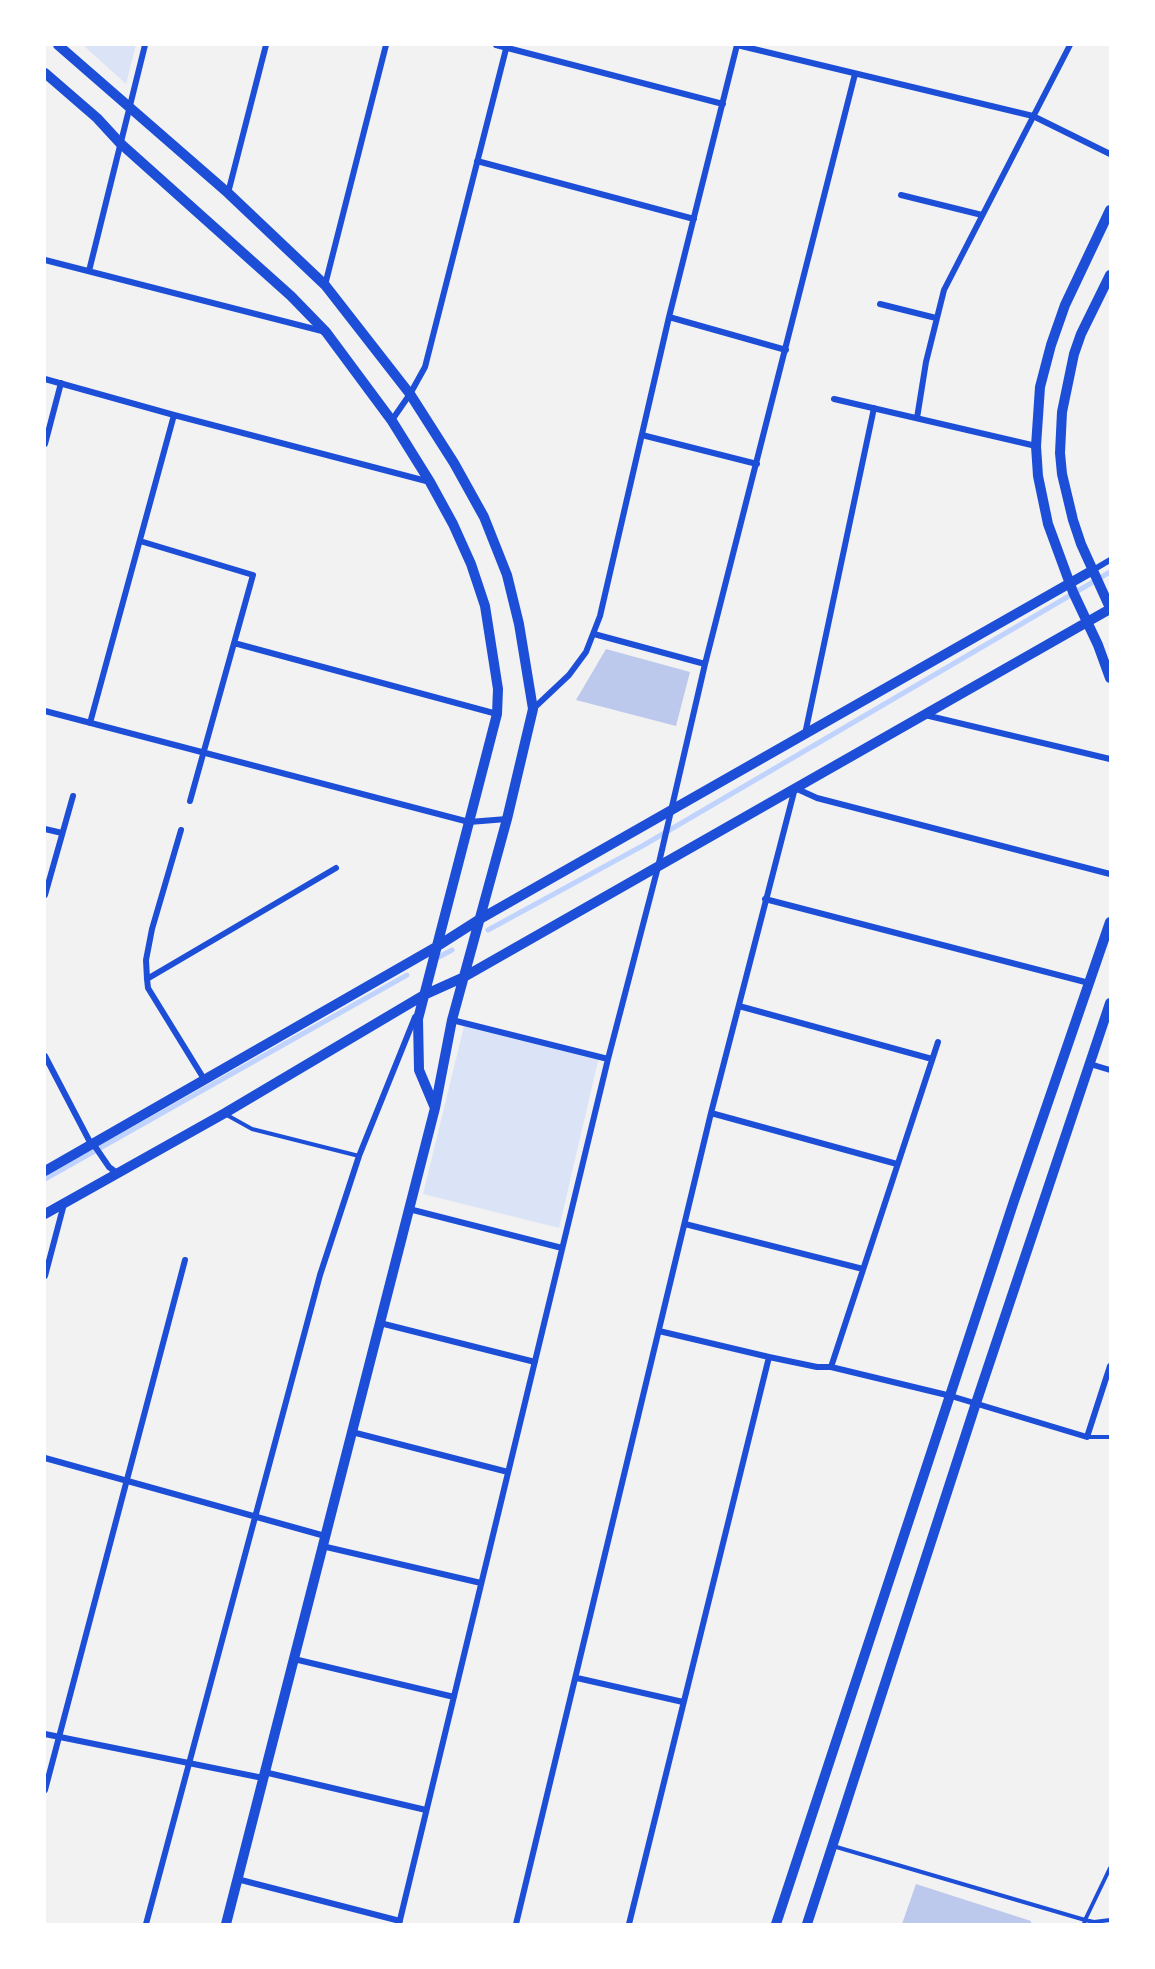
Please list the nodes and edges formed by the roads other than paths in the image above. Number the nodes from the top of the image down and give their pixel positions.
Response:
1 (58, 45) edge
2 (145, 45) edge
3 (266, 45) edge
4 (386, 45) edge
5 (496, 45) edge
6 (737, 45) edge
7 (1070, 45) edge
8 (507, 46) edge
9 (45, 73) edge
10 (855, 74) junction
11 (723, 104) junction
12 (129, 106) junction
13 (1033, 116) junction
14 (120, 143) junction
15 (1110, 154) edge
16 (477, 161) junction
17 (228, 193) junction
18 (901, 195) dead end
19 (1110, 210) edge
20 (982, 215) junction
21 (694, 219) junction
22 (45, 260) edge
23 (88, 271) junction
24 (1110, 275) edge
25 (325, 285) junction
26 (880, 304) dead end
27 (669, 317) junction
28 (936, 318) junction
29 (326, 332) junction
30 (786, 350) junction
31 (45, 378) edge
32 (61, 383) junction
33 (410, 394) junction
34 (834, 399) dead end
35 (874, 408) junction
36 (174, 415) junction
37 (917, 418) junction
38 (392, 421) junction
39 (642, 435) junction
40 (45, 444) edge
41 (1036, 446) junction
42 (757, 464) junction
43 (430, 482) junction
44 (140, 541) junction
45 (1110, 560) edge
46 (1095, 574) junction
47 (1071, 588) junction
48 (1110, 608) edge
49 (1085, 616) junction
50 (594, 634) junction
51 (234, 643) junction
52 (705, 664) junction
53 (1110, 678) edge
54 (533, 709) junction
55 (45, 711) edge
56 (498, 714) junction
57 (925, 714) junction
58 (90, 723) junction
59 (805, 734) junction
60 (203, 753) junction
61 (1110, 759) edge
62 (795, 788) junction
63 (73, 796) dead end
64 (190, 801) dead end
65 (672, 810) junction
66 (507, 819) junction
67 (469, 822) junction
68 (45, 829) edge
69 (181, 830) dead end
70 (62, 833) junction
71 (658, 867) junction
72 (336, 868) dead end
73 (1110, 874) edge
74 (45, 895) edge
75 (765, 899) junction
76 (480, 919) junction
77 (1110, 922) edge
78 (436, 947) junction
79 (464, 977) junction
80 (147, 979) junction
81 (1089, 982) junction
82 (424, 995) junction
83 (1110, 1003) edge
84 (738, 1006) junction
85 (452, 1020) junction
86 (938, 1042) dead end
87 (45, 1056) edge
88 (608, 1059) junction
89 (932, 1059) junction
90 (1090, 1064) junction
91 (1110, 1070) edge
92 (204, 1079) junction
93 (435, 1108) junction
94 (225, 1113) junction
95 (711, 1113) junction
96 (94, 1146) junction
97 (359, 1156) junction
98 (897, 1164) junction
99 (113, 1170) junction
100 (45, 1171) edge
101 (64, 1203) junction
102 (409, 1209) junction
103 (45, 1214) edge
104 (685, 1224) junction
105 (562, 1248) junction
106 (185, 1260) dead end
107 (863, 1269) junction
108 (45, 1276) edge
109 (380, 1323) junction
110 (659, 1332) junction
111 (769, 1357) junction
112 (534, 1362) junction
113 (1110, 1366) edge
114 (831, 1367) junction
115 (951, 1396) junction
116 (976, 1403) junction
117 (352, 1432) junction
118 (1087, 1437) junction
119 (1110, 1437) edge
120 (45, 1458) edge
121 (508, 1472) junction
122 (127, 1481) junction
123 (255, 1517) junction
124 (324, 1541) junction
125 (481, 1583) junction
126 (294, 1659) junction
127 (577, 1678) junction
128 (454, 1697) junction
129 (683, 1702) junction
130 (45, 1734) edge
131 (59, 1737) junction
132 (189, 1763) junction
133 (264, 1775) junction
134 (45, 1790) edge
135 (426, 1810) junction
136 (833, 1846) junction
137 (1110, 1868) edge
138 (237, 1879) junction
139 (1110, 1920) edge
140 (1084, 1922) edge
141 (399, 1923) edge
142 (146, 1924) edge
143 (226, 1924) edge
144 (516, 1924) edge
145 (629, 1924) edge
146 (776, 1924) edge
147 (807, 1924) edge

1 - 12 street
2 - 12 street
3 - 17 street
4 - 25 street
5 - 8 street
6 - 10 street
6 - 11 street
7 - 13 street
8 - 11 street
8 - 16 street
9 - 14 street
10 - 13 street
10 - 30 street
11 - 21 street
12 - 14 street
12 - 17 street
13 - 15 street
13 - 20 street
14 - 23 street
14 - 29 street
16 - 21 street
16 - 33 street
17 - 25 street
18 - 20 street
19 - 41 street
20 - 28 street
21 - 27 street
22 - 23 street
23 - 29 street
24 - 46 street
25 - 33 street
26 - 28 street
27 - 30 street
27 - 39 street
28 - 37 street
29 - 38 street
30 - 42 street
31 - 32 street
32 - 36 street
32 - 40 street
33 - 38 street
33 - 54 street
34 - 35 street
35 - 37 street
35 - 59 street
36 - 43 street
36 - 44 street
37 - 41 street
38 - 43 street
39 - 42 street
39 - 50 street
41 - 47 street
42 - 52 street
43 - 56 street
44 - 51 street
44 - 58 street
45 - 46 street
46 - 47 street
46 - 48 street
47 - 49 street
47 - 59 street
48 - 49 street
49 - 53 street
49 - 57 street
50 - 52 street
50 - 54 street
51 - 56 street
51 - 60 street
52 - 65 street
54 - 66 street
55 - 58 street
56 - 67 street
57 - 61 street
57 - 62 street
58 - 60 street
59 - 65 street
60 - 64 street
60 - 67 street
62 - 71 street
62 - 73 street
62 - 75 street
63 - 70 street
65 - 71 street
65 - 76 street
66 - 67 street
66 - 76 street
67 - 78 street
68 - 70 street
69 - 80 street
70 - 74 street
71 - 79 street
71 - 88 street
72 - 80 street
75 - 81 street
75 - 84 street
76 - 78 street
76 - 79 street
77 - 81 street
78 - 82 street
78 - 92 street
79 - 82 street
79 - 85 street
80 - 92 street
81 - 115 street
82 - 93 street
82 - 94 street
82 - 97 street
83 - 90 street
84 - 89 street
84 - 95 street
85 - 88 street
85 - 93 street
86 - 89 street
87 - 96 street
88 - 105 street
89 - 98 street
90 - 91 street
90 - 116 street
92 - 96 street
93 - 102 street
94 - 97 lane
94 - 99 street
95 - 98 street
95 - 104 street
96 - 99 street
96 - 100 street
97 - 123 street
98 - 107 street
99 - 101 street
101 - 103 street
101 - 108 street
102 - 105 street
102 - 109 street
104 - 107 street
104 - 110 street
105 - 112 street
106 - 122 street
107 - 114 street
109 - 112 street
109 - 117 street
110 - 111 street
110 - 127 street
111 - 114 street
111 - 129 street
112 - 121 street
113 - 118 street
114 - 115 street
115 - 116 street
115 - 146 street
116 - 118 street
116 - 136 street
117 - 121 street
117 - 124 street
118 - 119 lane
120 - 122 street
121 - 125 street
122 - 123 street
122 - 131 street
123 - 124 street
123 - 132 street
124 - 125 street
124 - 126 street
125 - 128 street
126 - 128 street
126 - 133 street
127 - 129 street
127 - 144 street
128 - 135 street
129 - 145 street
130 - 131 street
131 - 132 street
131 - 134 street
132 - 133 street
132 - 142 street
133 - 135 street
133 - 138 street
135 - 141 street
136 - 140 lane
136 - 147 street
137 - 140 lane
138 - 141 street
138 - 143 street
139 - 140 lane

